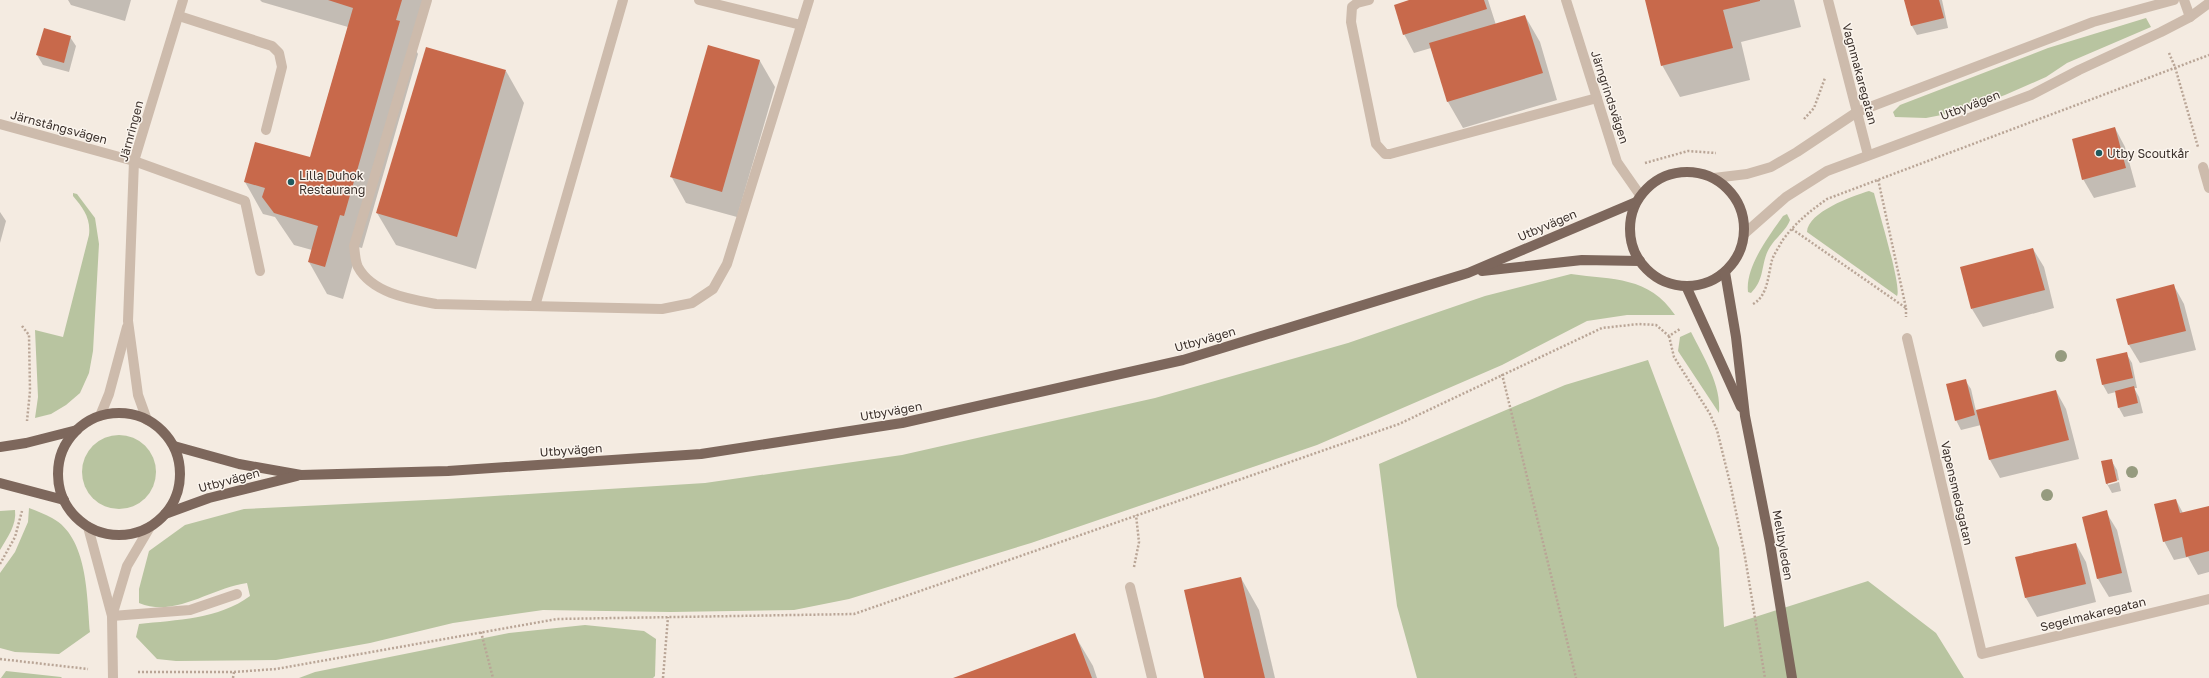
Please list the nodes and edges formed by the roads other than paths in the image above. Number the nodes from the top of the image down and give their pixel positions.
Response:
1 (183, 0) edge
2 (427, 0) edge
3 (624, 0) edge
4 (699, 0) edge
5 (809, 0) edge
6 (1369, 0) edge
7 (1566, 0) edge
8 (1828, 0) edge
9 (2174, 0) edge
10 (2184, 0) edge
11 (2209, 3) edge
12 (178, 16) junction
13 (2190, 17) junction
14 (801, 26) junction
15 (1597, 98) junction
16 (1857, 112) junction
17 (0, 124) edge
18 (266, 130) dead end
19 (1868, 154) junction
20 (134, 161) junction
21 (2203, 167) road end
22 (1714, 178) junction
23 (2209, 188) edge
24 (1638, 199) junction
25 (1744, 234) junction
26 (1640, 261) junction
27 (260, 271) dead end
28 (1725, 272) junction
29 (1468, 273) junction
30 (1686, 286) junction
31 (535, 306) junction
32 (128, 321) junction
33 (1907, 338) dead end
34 (100, 416) junction
35 (1745, 416) junction
36 (147, 420) junction
37 (77, 430) junction
38 (0, 446) edge
39 (174, 446) junction
40 (301, 475) junction
41 (0, 483) edge
42 (64, 500) junction
43 (165, 514) junction
44 (88, 527) junction
45 (150, 527) junction
46 (1130, 587) road end
47 (237, 594) dead end
48 (2209, 599) edge
49 (112, 616) junction
50 (1982, 654) joint
51 (113, 678) edge
52 (1152, 678) edge
53 (1792, 678) edge

1 - 12 street, Järnringen
2 - 31 street
3 - 31 street
4 - 14 street
5 - 14 street
6 - 15 street
7 - 15 street, Järngrindsvägen
8 - 16 street, Vagnmakaregatan
9 - 16 street, Utbyvägen
10 - 13 street
11 - 13 street, Utbyvägen
12 - 18 street
12 - 20 street, Järnringen
13 - 19 street, Utbyvägen
14 - 31 street
15 - 24 street, Järngrindsvägen
16 - 19 street, Vagnmakaregatan
16 - 22 street, Utbyvägen
17 - 20 street, Järnstångsvägen
19 - 25 street, Utbyvägen
20 - 27 street, Järnstångsvägen
20 - 32 street, Järnringen
21 - 23 street
22 - 24 main road, Utbyvägen
22 - 25 main road, Utbyvägen
24 - 26 main road, Utbyvägen
24 - 29 main road, Utbyvägen
25 - 28 main road, Utbyvägen
26 - 29 main road, Utbyvägen
26 - 30 main road, Utbyvägen
28 - 30 main road, Utbyvägen
28 - 35 main road, Mellbyleden
29 - 40 main road, Utbyvägen
30 - 35 main road, Mellbyleden
32 - 34 street, Järnringen
32 - 36 street, Järnringen
33 - 50 street, Vapensmedsgatan
34 - 36 main road, Utbyvägen
34 - 37 main road, Utbyvägen
35 - 53 main road, Mellbyleden
36 - 39 main road, Utbyvägen
37 - 38 main road, Utbyvägen
37 - 42 main road, Utbyvägen
39 - 40 main road, Utbyvägen
39 - 43 main road, Utbyvägen
40 - 43 main road, Utbyvägen
41 - 42 main road
42 - 44 main road, Utbyvägen
43 - 45 main road, Utbyvägen
44 - 45 main road, Utbyvägen
44 - 49 street
45 - 49 street
46 - 52 street
47 - 49 street
48 - 50 street, Segelmakaregatan
49 - 51 street

